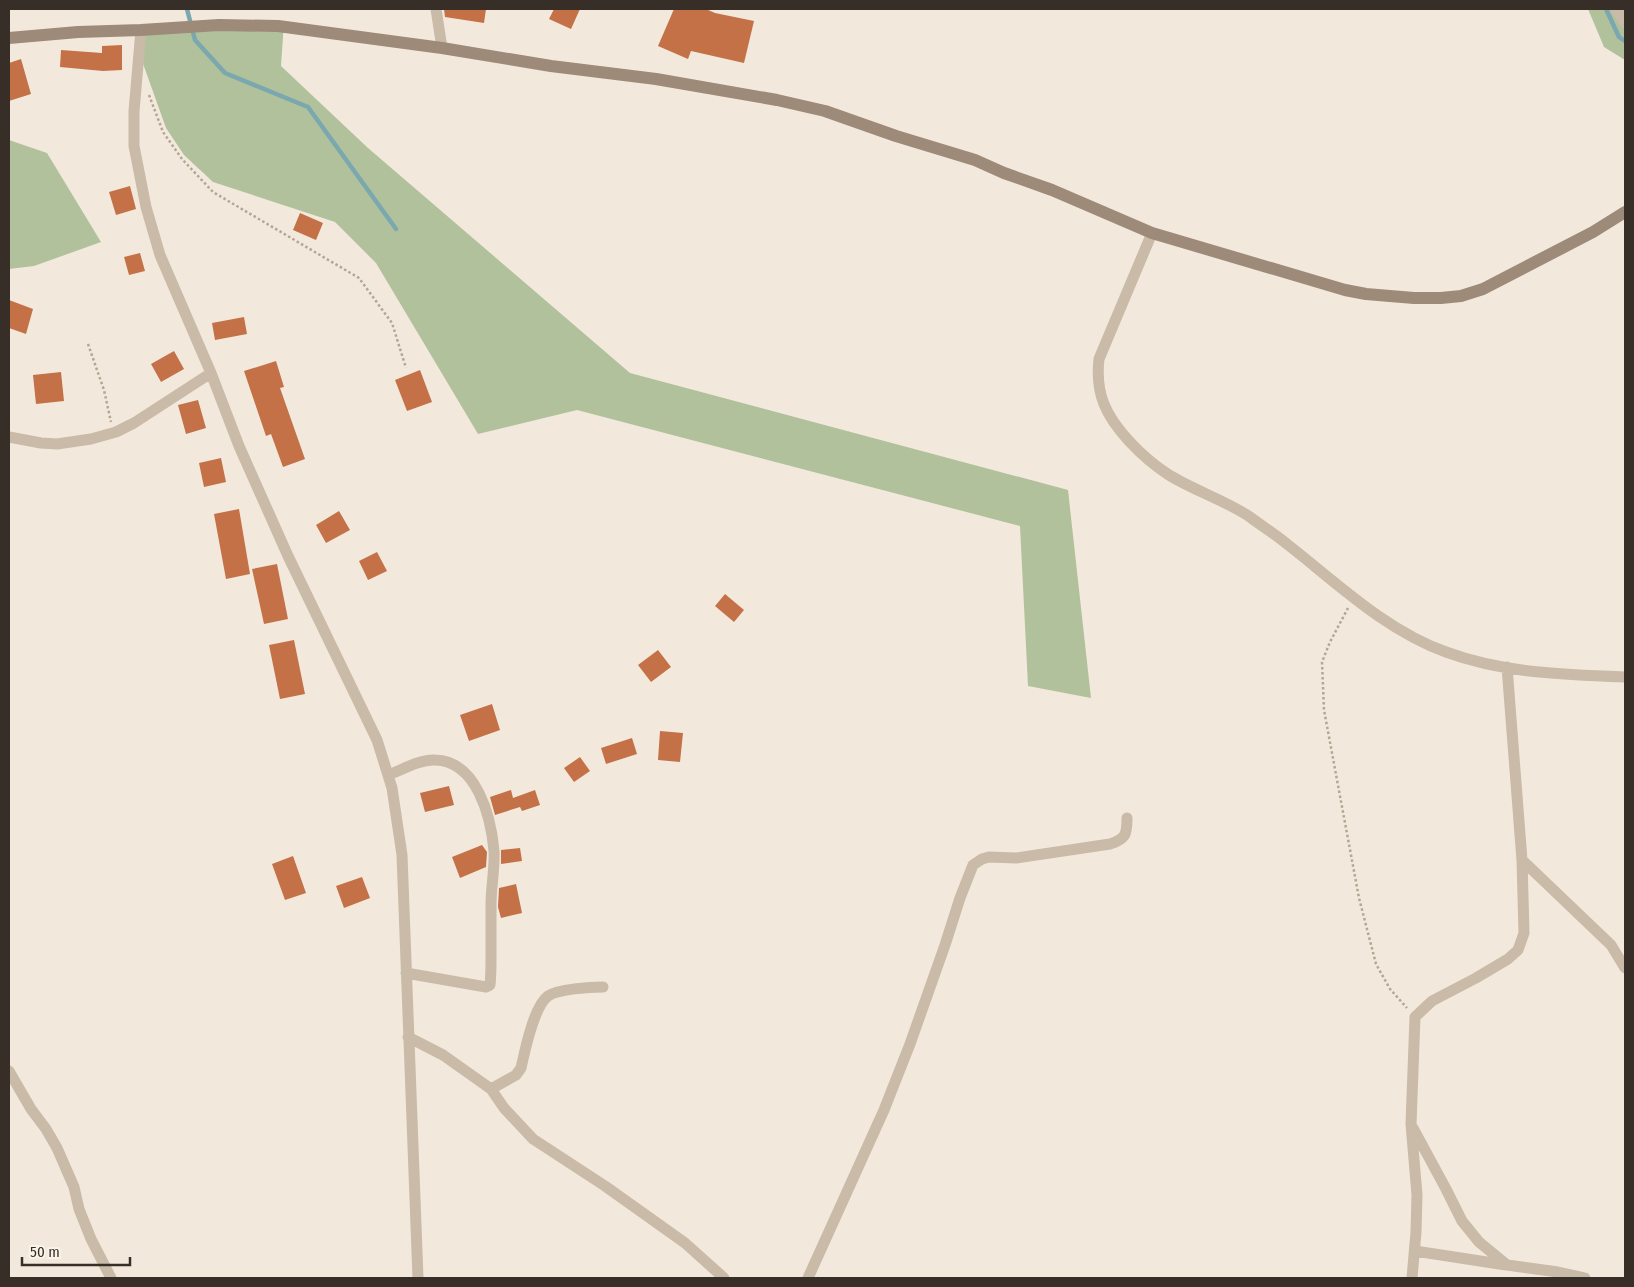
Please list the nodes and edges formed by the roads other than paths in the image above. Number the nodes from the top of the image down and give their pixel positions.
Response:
1 (436, 9) edge
2 (1616, 9) edge
3 (1625, 23) edge
4 (141, 30) junction
5 (9, 38) edge
6 (442, 48) junction
7 (1625, 212) edge
8 (1152, 233) junction
9 (211, 373) junction
10 (9, 437) edge
11 (1507, 667) junction
12 (1625, 677) edge
13 (388, 775) junction
14 (1127, 818) dead end
15 (1522, 860) junction
16 (1625, 968) edge
17 (406, 973) junction
18 (603, 987) dead end
19 (408, 1037) junction
20 (9, 1071) edge
21 (491, 1089) junction
22 (1411, 1124) junction
23 (1415, 1251) junction
24 (1507, 1265) junction
25 (716, 1276) edge
26 (111, 1278) edge
27 (418, 1278) edge
28 (808, 1278) edge
29 (1412, 1278) edge
30 (1585, 1278) edge

1 - 6 street
2 - 3 street
4 - 5 street
4 - 6 street
4 - 9 street
6 - 8 street
7 - 8 street
8 - 11 street
9 - 10 street
9 - 13 street
11 - 12 street
11 - 15 street
13 - 17 street
13 - 17 street
14 - 28 street
15 - 16 street
15 - 22 street
17 - 19 street
18 - 21 street
19 - 21 street
19 - 27 street
20 - 26 street
21 - 25 street
22 - 23 street
22 - 24 street
23 - 24 street
23 - 29 street
24 - 30 street

